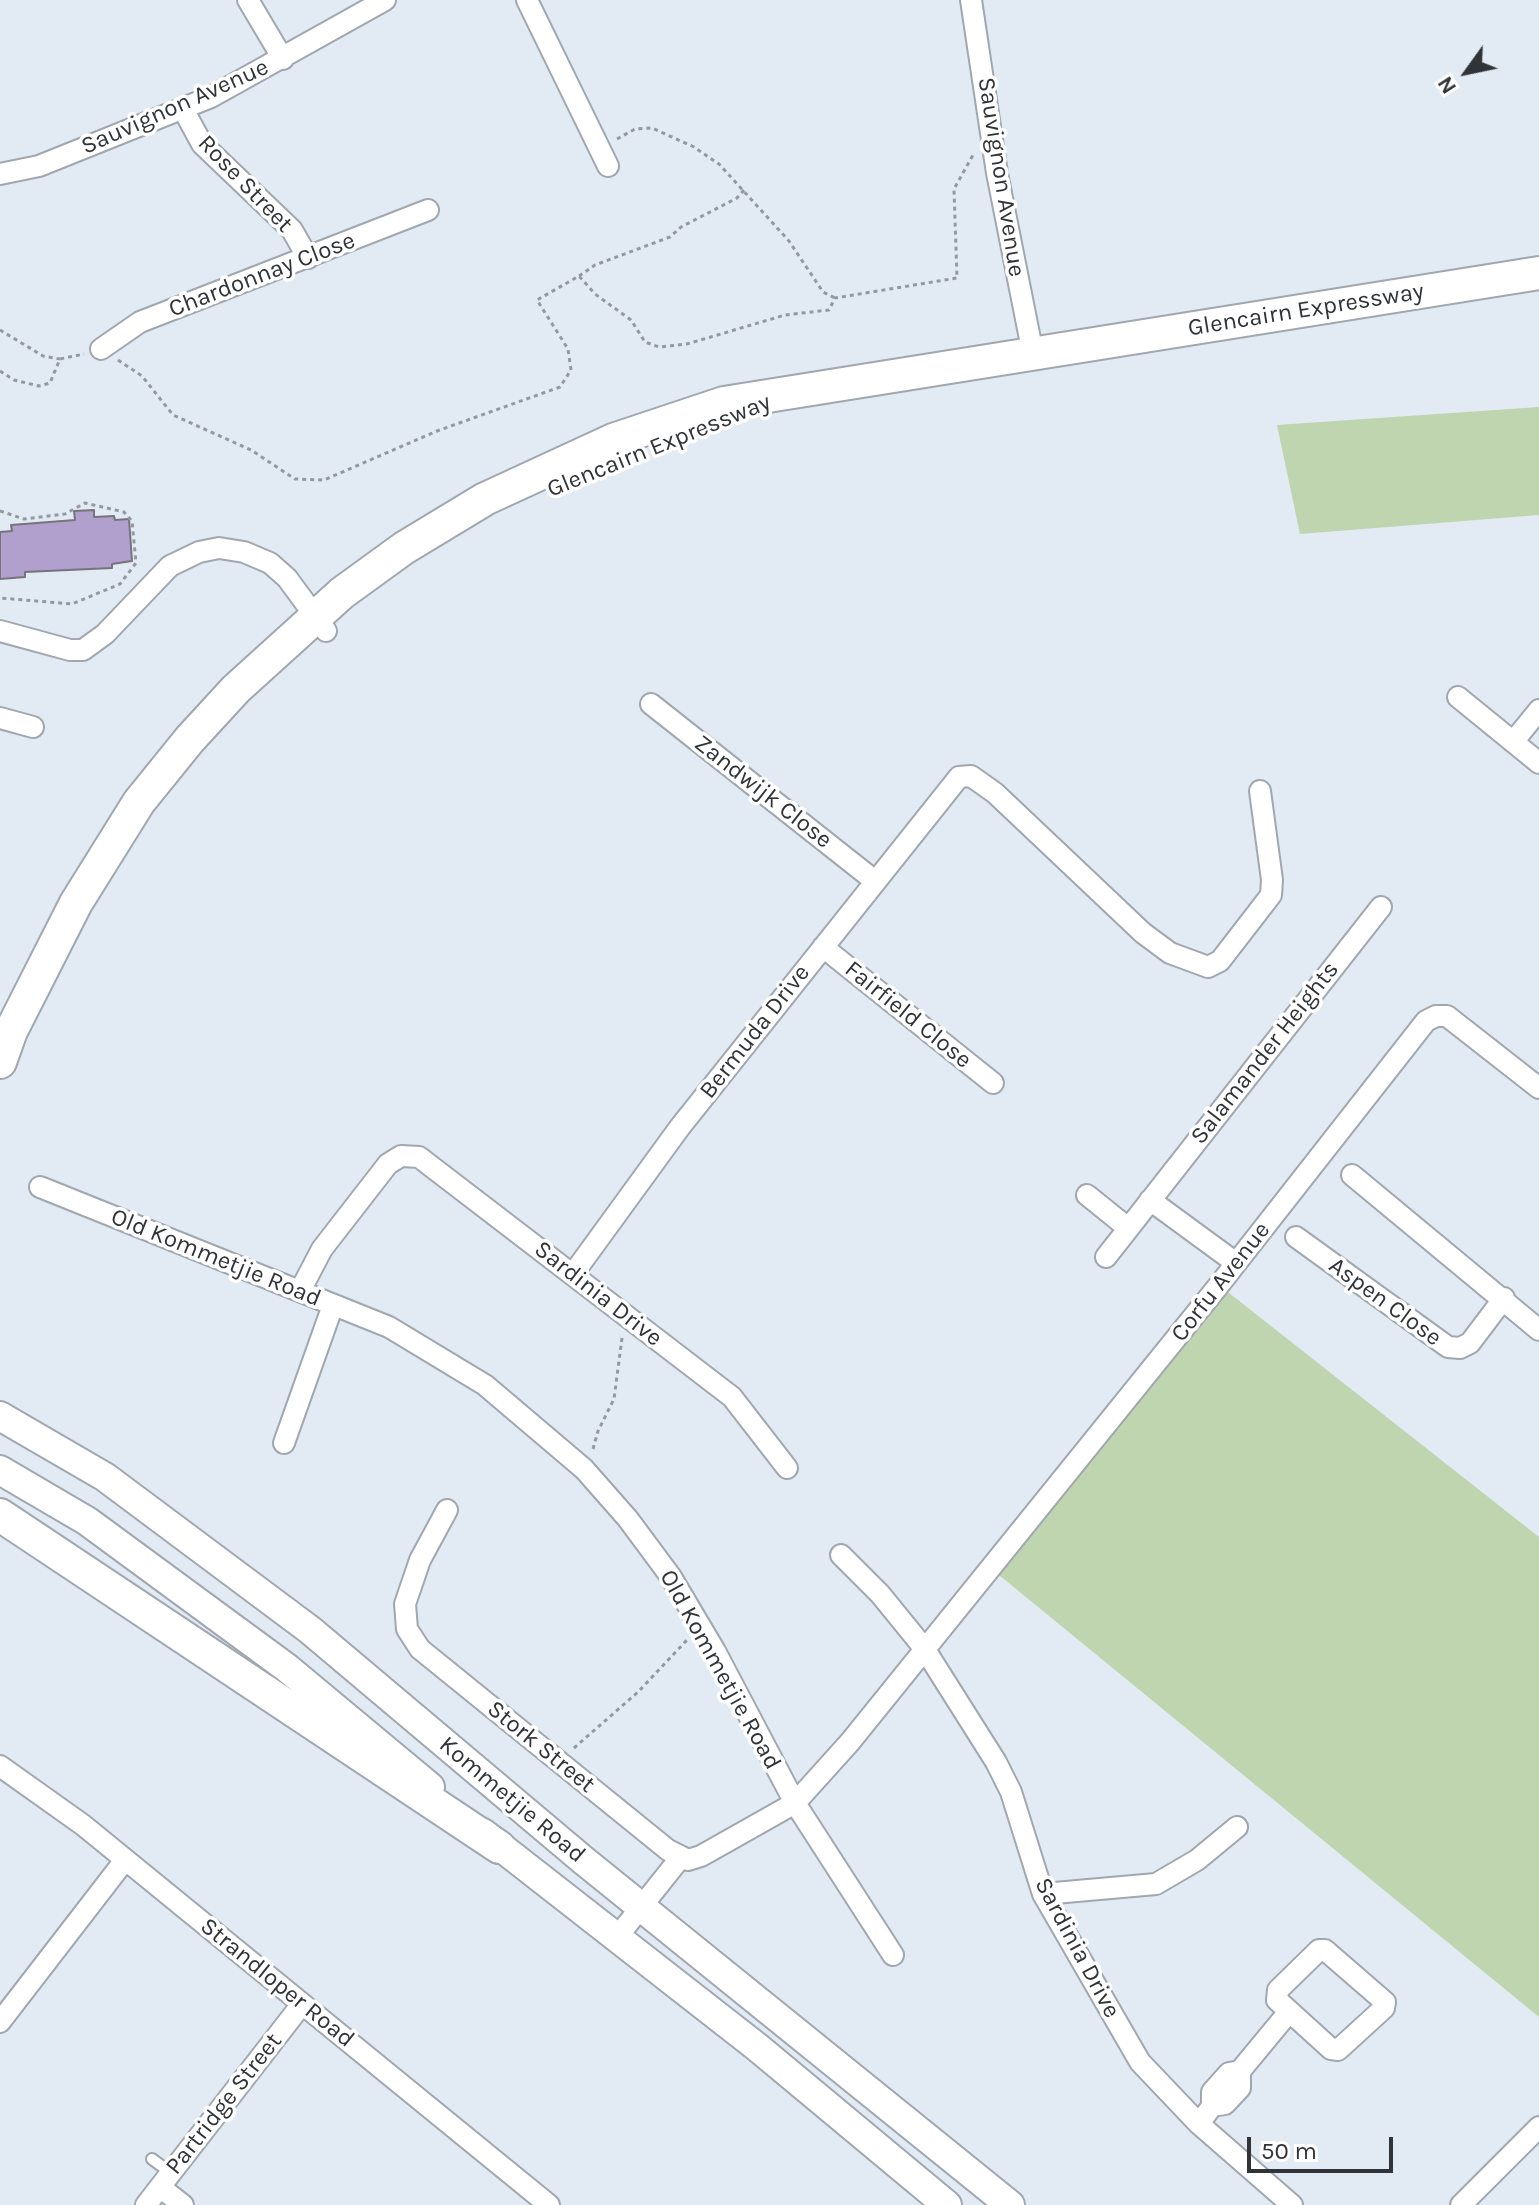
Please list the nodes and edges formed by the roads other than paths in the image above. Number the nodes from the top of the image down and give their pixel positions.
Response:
1 (248, 0) edge
2 (385, 0) edge
3 (527, 0) edge
4 (971, 0) edge
5 (283, 59) junction
6 (183, 109) junction
7 (603, 157) road end
8 (0, 174) edge
9 (428, 210) dead end
10 (308, 258) junction
11 (1539, 273) edge
12 (101, 349) road end
13 (1033, 354) junction
14 (789, 395) junction
15 (321, 623) junction
16 (0, 631) edge
17 (1458, 697) dead end
18 (651, 704) dead end
19 (1539, 710) edge
20 (0, 718) edge
21 (33, 727) dead end
22 (1513, 742) junction
23 (1539, 763) edge
24 (1260, 791) dead end
25 (875, 881) junction
26 (1381, 907) dead end
27 (823, 947) junction
28 (5, 1038) edge
29 (0, 1062) edge
30 (993, 1083) dead end
31 (1539, 1088) edge
32 (1352, 1175) dead end
33 (40, 1187) dead end
34 (1087, 1195) dead end
35 (1150, 1200) junction
36 (1128, 1228) junction
37 (1296, 1237) dead end
38 (1106, 1257) dead end
39 (1236, 1263) junction
40 (573, 1274) junction
41 (300, 1291) junction
42 (1504, 1298) junction
43 (333, 1305) junction
44 (1539, 1330) edge
45 (0, 1416) edge
46 (284, 1443) dead end
47 (787, 1468) dead end
48 (0, 1470) edge
49 (447, 1510) dead end
50 (0, 1515) edge
51 (841, 1555) dead end
52 (924, 1648) junction
53 (0, 1766) edge
54 (795, 1803) junction
55 (1237, 1827) dead end
56 (499, 1847) junction
57 (681, 1857) junction
58 (125, 1860) junction
59 (1043, 1894) junction
60 (641, 1906) junction
61 (618, 1936) junction
62 (893, 1955) dead end
63 (302, 2004) junction
64 (1288, 2013) junction
65 (0, 2022) edge
66 (1199, 2124) junction
67 (1539, 2127) edge
68 (152, 2159) dead end
69 (166, 2180) junction
70 (146, 2205) edge
71 (183, 2205) edge
72 (549, 2205) edge
73 (947, 2205) edge
74 (1010, 2205) edge
75 (1292, 2205) edge
76 (1461, 2205) edge

1 - 5 street
2 - 5 street, Sauvignon Avenue
3 - 7 street
4 - 13 street, Sauvignon Avenue
5 - 6 street, Sauvignon Avenue
6 - 8 street, Sauvignon Avenue
6 - 10 street, Rose Street
9 - 10 street, Chardonnay Close
10 - 12 street, Chardonnay Close
11 - 13 main road, Glencairn Expressway
13 - 14 main road, Glencairn Expressway
14 - 15 main road, Glencairn Expressway
14 - 15 main road, Glencairn Expressway
15 - 16 street
15 - 28 main road, Glencairn Expressway
17 - 22 street
18 - 25 street, Zandwijk Close
19 - 22 street
20 - 21 street
22 - 23 street
24 - 25 street, Bermuda Drive
25 - 27 street, Bermuda Drive
26 - 35 street, Salamander Heights
27 - 30 street, Fairfield Close
27 - 40 street, Bermuda Drive
28 - 29 main road, Glencairn Expressway
31 - 39 street, Corfu Avenue
32 - 42 street
33 - 41 street, Old Kommetjie Road
34 - 36 street
35 - 36 street, Salamander Heights
35 - 39 street
36 - 38 street, Salamander Heights
37 - 42 street, Aspen Close
39 - 52 street, Corfu Avenue
40 - 41 street, Sardinia Drive
40 - 47 street, Sardinia Drive
41 - 43 street, Old Kommetjie Road
42 - 44 street
43 - 46 street
43 - 54 street, Old Kommetjie Road
45 - 60 main road, Kommetjie Road
48 - 56 main road, Kommetjie Road
49 - 57 street, Stork Street
50 - 56 main road
51 - 52 street, Sardinia Drive
52 - 54 street, Corfu Avenue
52 - 59 street, Sardinia Drive
53 - 58 street, Strandloper Road
54 - 57 street
54 - 62 street, Old Kommetjie Road
55 - 59 street
56 - 61 main road, Kommetjie Road
57 - 60 street
58 - 63 street, Strandloper Road
58 - 65 street
59 - 66 street, Sardinia Drive
60 - 61 street
60 - 74 main road, Kommetjie Road
61 - 73 main road, Kommetjie Road
63 - 69 street, Partridge Street
63 - 72 street, Strandloper Road
64 - 64 street
64 - 66 street
66 - 75 street, Sardinia Drive
67 - 76 street
68 - 69 lane
69 - 70 street, Partridge Street
69 - 71 street

